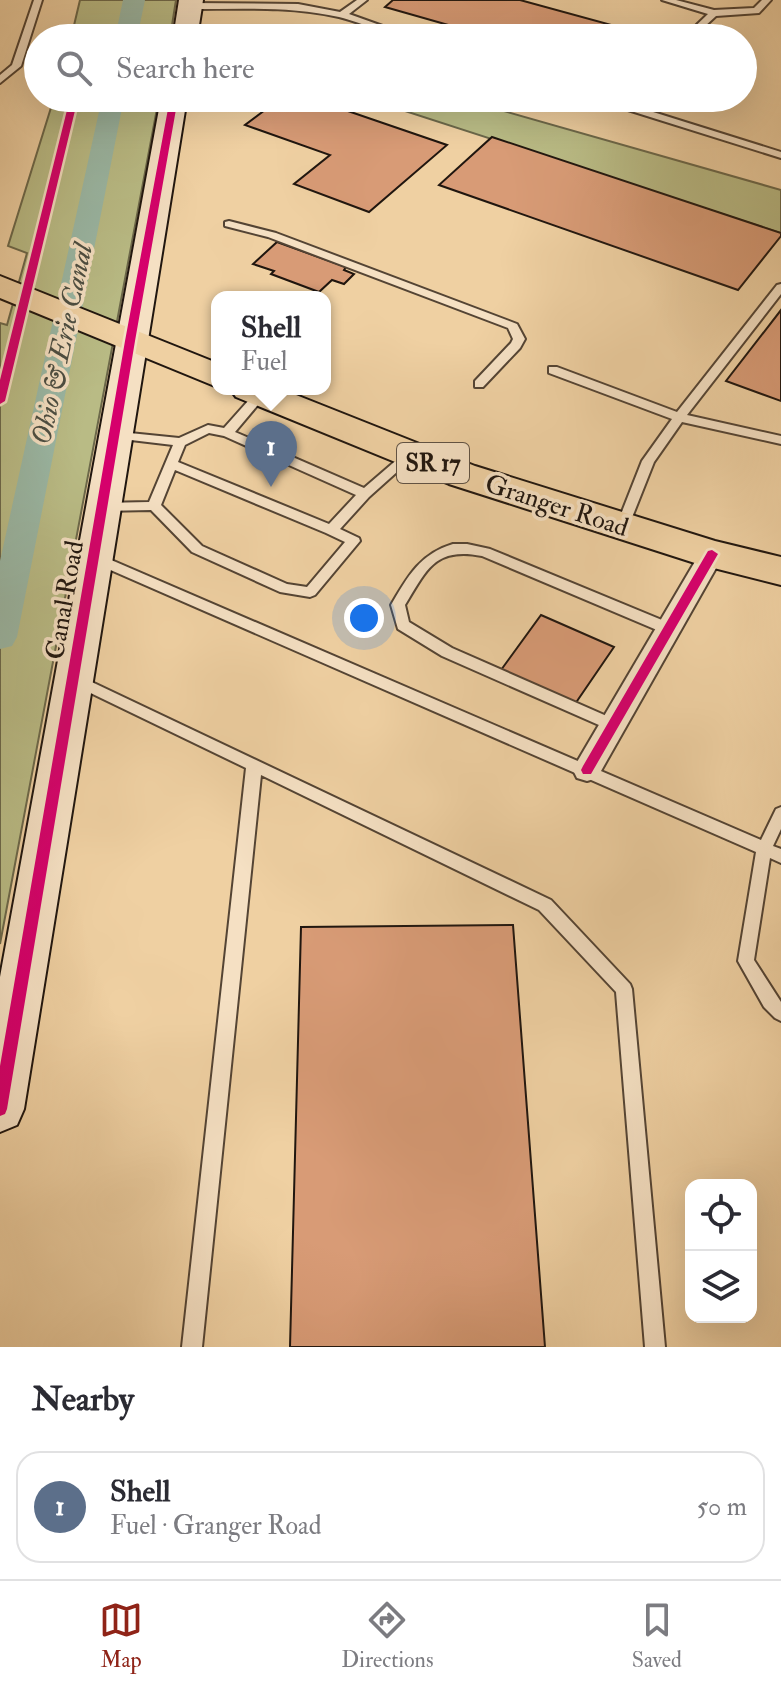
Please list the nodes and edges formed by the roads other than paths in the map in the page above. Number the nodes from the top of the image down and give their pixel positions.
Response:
1 (38, 0) edge
2 (363, 0) edge
3 (666, 0) edge
4 (767, 0) edge
5 (191, 3) edge
6 (714, 13) junction
7 (342, 15) junction
8 (30, 24) edge
9 (187, 24) edge
10 (369, 24) edge
11 (702, 24) edge
12 (24, 42) edge
13 (0, 80) edge
14 (171, 112) edge
15 (649, 112) edge
16 (781, 155) edge
17 (229, 224) dead end
18 (0, 286) edge
19 (781, 287) edge
20 (130, 341) junction
21 (553, 370) dead end
22 (211, 374) edge
23 (479, 384) dead end
24 (252, 395) edge
25 (262, 395) edge
26 (679, 417) junction
27 (227, 433) junction
28 (114, 434) junction
29 (781, 440) edge
30 (180, 442) junction
31 (411, 454) junction
32 (171, 464) junction
33 (365, 494) junction
34 (154, 506) junction
35 (102, 507) junction
36 (622, 527) junction
37 (331, 530) junction
38 (712, 554) junction
39 (93, 558) junction
40 (781, 571) edge
41 (669, 629) junction
42 (73, 678) junction
43 (613, 725) junction
44 (254, 767) junction
45 (587, 770) junction
46 (781, 813) edge
47 (764, 849) junction
48 (781, 856) edge
49 (781, 1013) edge
50 (0, 1109) edge
51 (192, 1347) edge
52 (655, 1347) edge

1 - 8 lane
2 - 7 lane
3 - 6 lane
4 - 6 lane
5 - 7 lane
5 - 9 street
6 - 11 lane
7 - 10 lane
12 - 13 lane
14 - 20 street, Canal Road
15 - 16 lane
17 - 23 lane
18 - 20 main road
19 - 26 lane
20 - 22 main road
20 - 28 street, Canal Road
21 - 26 lane
24 - 27 lane
25 - 31 main road, Granger Road / SR 17
26 - 29 lane
26 - 36 lane
27 - 30 lane
27 - 33 lane
28 - 30 lane
28 - 35 street, Canal Road
30 - 32 lane
31 - 33 lane
31 - 36 main road, Granger Road / SR 17
32 - 34 lane
32 - 37 lane
33 - 37 lane
34 - 35 lane
34 - 37 lane
35 - 39 street, Canal Road
36 - 38 main road, Granger Road / SR 17
38 - 40 main road, Granger Road / SR 17
38 - 41 street
39 - 42 street, Canal Road
39 - 45 lane
41 - 43 street
41 - 43 lane
42 - 44 lane
42 - 50 street, Canal Road
43 - 45 street
44 - 51 lane
44 - 52 lane
45 - 47 lane
46 - 47 lane
47 - 48 lane
47 - 49 lane

